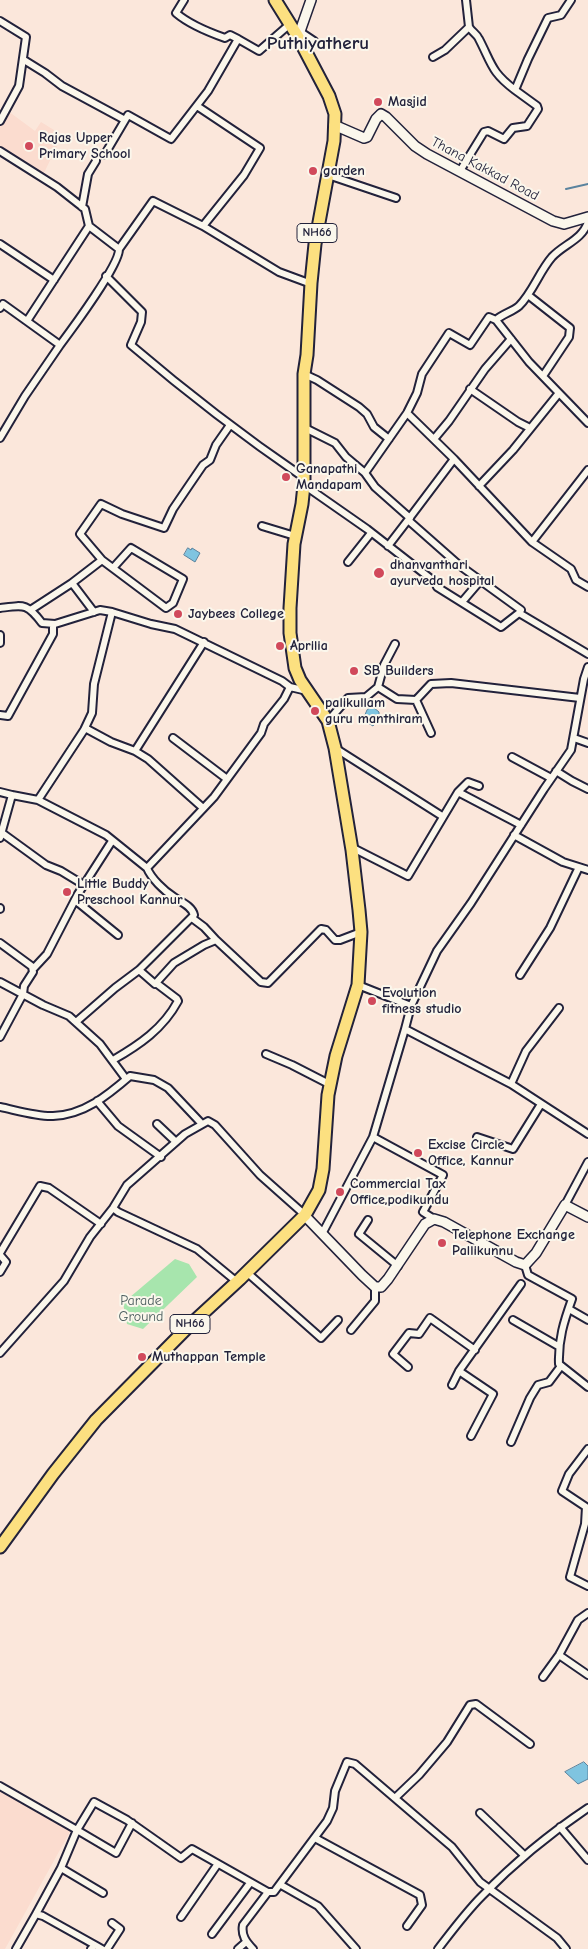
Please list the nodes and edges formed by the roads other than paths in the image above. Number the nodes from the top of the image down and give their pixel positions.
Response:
1 (184, 0) edge
2 (269, 0) edge
3 (275, 0) edge
4 (310, 0) edge
5 (466, 0) edge
6 (571, 0) edge
7 (0, 21) edge
8 (469, 27) junction
9 (293, 30) junction
10 (238, 39) junction
11 (314, 42) dead end
12 (433, 57) dead end
13 (24, 60) junction
14 (515, 90) junction
15 (197, 106) junction
16 (125, 120) junction
17 (0, 121) edge
18 (334, 124) junction
19 (0, 152) edge
20 (460, 171) junction
21 (328, 175) junction
22 (396, 198) dead end
23 (82, 207) junction
24 (588, 217) edge
25 (588, 222) edge
26 (89, 226) junction
27 (203, 226) junction
28 (0, 244) edge
29 (119, 249) junction
30 (106, 276) junction
31 (54, 280) junction
32 (309, 282) junction
33 (528, 295) junction
34 (1, 305) edge
35 (496, 320) junction
36 (27, 321) junction
37 (511, 339) junction
38 (60, 344) junction
39 (304, 372) junction
40 (542, 376) junction
41 (470, 389) junction
42 (559, 393) junction
43 (407, 414) junction
44 (588, 423) edge
45 (230, 425) junction
46 (303, 427) junction
47 (530, 428) junction
48 (0, 438) edge
49 (389, 439) junction
50 (434, 439) junction
51 (454, 459) junction
52 (588, 470) edge
53 (365, 473) junction
54 (303, 481) junction
55 (479, 486) junction
56 (410, 519) junction
57 (262, 526) dead end
58 (371, 532) junction
59 (295, 536) junction
60 (532, 542) junction
61 (388, 546) junction
62 (102, 560) junction
63 (348, 562) dead end
64 (113, 568) junction
65 (480, 581) junction
66 (72, 583) junction
67 (588, 587) edge
68 (462, 602) junction
69 (0, 608) edge
70 (32, 609) junction
71 (94, 612) junction
72 (112, 612) junction
73 (519, 613) junction
74 (53, 624) junction
75 (0, 635) edge
76 (204, 642) junction
77 (0, 643) edge
78 (395, 644) dead end
79 (588, 654) edge
80 (588, 667) edge
81 (586, 680) edge
82 (290, 687) junction
83 (378, 687) junction
84 (309, 691) junction
85 (580, 698) junction
86 (416, 700) junction
87 (0, 716) edge
88 (328, 721) junction
89 (85, 728) junction
90 (431, 733) dead end
91 (173, 738) dead end
92 (574, 738) junction
93 (588, 743) edge
94 (335, 748) junction
95 (135, 751) junction
96 (512, 757) dead end
97 (556, 771) junction
98 (551, 778) junction
99 (227, 779) junction
100 (479, 786) dead end
101 (588, 788) edge
102 (0, 792) edge
103 (458, 792) junction
104 (12, 795) junction
105 (38, 800) junction
106 (203, 808) junction
107 (442, 816) junction
108 (520, 825) junction
109 (1, 835) edge
110 (514, 835) junction
111 (112, 841) junction
112 (351, 847) junction
113 (588, 862) edge
114 (147, 868) junction
115 (584, 869) edge
116 (84, 885) junction
117 (75, 900) junction
118 (192, 918) junction
119 (361, 932) junction
120 (118, 936) dead end
121 (216, 940) junction
122 (0, 944) edge
123 (32, 967) junction
124 (139, 970) junction
125 (520, 976) dead end
126 (0, 982) edge
127 (156, 983) junction
128 (358, 985) junction
129 (23, 994) junction
130 (411, 1006) junction
131 (559, 1008) dead end
132 (76, 1022) junction
133 (405, 1028) junction
134 (0, 1037) edge
135 (266, 1054) dead end
136 (113, 1060) junction
137 (126, 1079) junction
138 (511, 1084) junction
139 (331, 1085) junction
140 (97, 1101) junction
141 (541, 1104) junction
142 (0, 1108) edge
143 (201, 1123) junction
144 (157, 1124) dead end
145 (588, 1134) edge
146 (373, 1137) junction
147 (477, 1137) dead end
148 (176, 1142) junction
149 (161, 1157) junction
150 (588, 1162) edge
151 (564, 1205) junction
152 (113, 1208) junction
153 (306, 1217) junction
154 (588, 1218) edge
155 (368, 1220) dead end
156 (434, 1220) junction
157 (101, 1224) junction
158 (322, 1234) junction
159 (0, 1254) edge
160 (525, 1265) junction
161 (398, 1266) junction
162 (0, 1272) edge
163 (251, 1276) junction
164 (237, 1282) junction
165 (521, 1284) dead end
166 (375, 1287) junction
167 (569, 1309) junction
168 (338, 1320) dead end
169 (513, 1320) dead end
170 (588, 1320) edge
171 (351, 1330) dead end
172 (558, 1346) junction
173 (475, 1350) junction
174 (0, 1354) edge
175 (561, 1366) junction
176 (408, 1367) dead end
177 (459, 1371) junction
178 (452, 1385) dead end
179 (588, 1387) edge
180 (471, 1436) dead end
181 (511, 1442) dead end
182 (588, 1449) edge
183 (587, 1511) edge
184 (0, 1547) edge
185 (0, 1555) edge
186 (588, 1586) edge
187 (588, 1613) edge
188 (559, 1655) junction
189 (588, 1675) edge
190 (543, 1677) dead end
191 (530, 1744) dead end
192 (0, 1786) edge
193 (395, 1798) junction
194 (588, 1808) edge
195 (480, 1813) dead end
196 (132, 1823) junction
197 (560, 1827) junction
198 (77, 1830) junction
199 (315, 1838) junction
200 (524, 1855) junction
201 (588, 1860) edge
202 (218, 1865) junction
203 (61, 1868) junction
204 (250, 1883) junction
205 (281, 1884) junction
206 (489, 1889) junction
207 (268, 1892) junction
208 (103, 1893) dead end
209 (36, 1914) junction
210 (181, 1918) dead end
211 (112, 1924) dead end
212 (407, 1926) dead end
213 (212, 1934) dead end
214 (246, 1942) junction
215 (93, 1947) edge
216 (16, 1949) edge
217 (102, 1949) edge
218 (106, 1949) edge
219 (238, 1949) edge
220 (253, 1949) edge
221 (356, 1949) edge
222 (438, 1949) edge
223 (566, 1949) edge

1 - 10 street
2 - 9 highway, NH66
3 - 9 highway, NH66
4 - 9 main road
5 - 8 street
6 - 14 street
7 - 13 street
8 - 12 street
8 - 14 street
9 - 10 street
9 - 11 street
9 - 18 highway, NH66
10 - 15 street
13 - 16 street
13 - 17 street
14 - 20 street
15 - 16 street
15 - 27 street
16 - 23 street
18 - 20 main road, Thana Kakkad Road
18 - 21 highway, NH66
18 - 32 highway, NH66
19 - 23 street
20 - 24 main road, Thana Kakkad Road
21 - 22 street
21 - 32 highway, NH66
23 - 26 street
25 - 33 street
26 - 29 street
26 - 31 street
27 - 29 street
27 - 32 street
28 - 31 street
29 - 30 street
30 - 38 street
30 - 45 street
31 - 36 street
32 - 39 highway, NH66
33 - 35 street
33 - 40 street
34 - 36 street
35 - 37 street
35 - 43 street
36 - 38 street
37 - 40 street
37 - 41 street
38 - 48 street
39 - 46 highway, NH66
39 - 49 street
40 - 42 street
41 - 47 street
41 - 50 street
42 - 44 street
42 - 47 street
43 - 49 street
43 - 50 street
45 - 54 street
45 - 62 street
46 - 53 street
46 - 54 highway, NH66
47 - 55 street
49 - 53 street
50 - 51 street
51 - 55 street
51 - 56 street
52 - 60 street
53 - 56 street
54 - 58 street
54 - 59 highway, NH66
55 - 60 street
56 - 61 street
56 - 65 street
57 - 59 street
58 - 61 street
58 - 63 street
59 - 84 highway, NH66
60 - 67 street
61 - 68 street
62 - 64 street
62 - 66 street
64 - 64 street
65 - 68 street
65 - 73 street
66 - 70 street
66 - 71 street
68 - 73 street
69 - 70 street
70 - 74 street
71 - 72 street
71 - 74 street
72 - 76 street
72 - 89 street
73 - 79 street
74 - 87 street
75 - 77 street
76 - 82 street
76 - 95 street
78 - 83 street
80 - 81 street
81 - 85 street
82 - 84 street
82 - 99 street
83 - 86 street
83 - 88 street
84 - 88 highway, NH66
85 - 86 street
85 - 92 street
86 - 90 street
88 - 94 highway, NH66
89 - 95 street
89 - 105 street
91 - 99 street
92 - 93 street
92 - 97 street
94 - 107 street
94 - 112 highway, NH66
95 - 106 street
96 - 98 street
97 - 98 street
97 - 101 street
98 - 108 street
99 - 106 street
100 - 103 street
102 - 104 street
103 - 107 street
103 - 108 street
104 - 105 street
104 - 109 street
105 - 111 street
106 - 114 street
107 - 112 street
108 - 110 street
109 - 116 street
110 - 115 street
110 - 130 street
111 - 114 street
111 - 116 street
112 - 119 highway, NH66
113 - 115 street
114 - 118 street
115 - 125 street
116 - 117 street
117 - 120 street
117 - 123 street
118 - 121 street
118 - 124 street
119 - 121 street
119 - 128 highway, NH66
121 - 127 street
122 - 123 street
123 - 129 street
124 - 127 street
124 - 132 street
126 - 129 street
127 - 136 street
128 - 130 street
128 - 139 highway, NH66
129 - 132 street
129 - 134 street
130 - 133 street
131 - 138 street
132 - 136 street
133 - 138 street
133 - 146 street
135 - 139 street
136 - 137 street
137 - 140 street
137 - 143 street
138 - 141 street
139 - 153 highway, NH66
140 - 142 street
140 - 149 street
141 - 145 street
141 - 147 street
143 - 148 street
143 - 153 street
144 - 148 street
146 - 156 street
146 - 158 street
148 - 149 street
149 - 152 street
150 - 151 street
151 - 154 main road
151 - 160 main road
152 - 157 street
152 - 164 street
153 - 158 main road
153 - 163 highway, NH66
153 - 164 highway, NH66
155 - 161 street
156 - 160 main road
156 - 161 main road
157 - 159 street
157 - 174 street
158 - 166 main road
159 - 162 street
160 - 167 street
161 - 166 main road
163 - 168 street
163 - 185 highway, NH66
164 - 184 highway, NH66
165 - 173 street
166 - 171 street
167 - 170 street
167 - 172 street
169 - 172 street
172 - 175 street
173 - 176 street
173 - 177 street
175 - 179 street
175 - 181 street
177 - 178 street
177 - 180 street
182 - 183 street
183 - 186 street
187 - 188 street
188 - 189 street
188 - 190 street
191 - 193 street
192 - 198 street
193 - 199 street
193 - 206 street
194 - 197 street
195 - 200 street
196 - 198 street
196 - 198 street
196 - 202 street
197 - 200 street
197 - 201 street
198 - 203 street
199 - 205 street
199 - 212 street
200 - 206 street
202 - 204 street
202 - 210 street
203 - 208 street
203 - 209 street
204 - 207 street
204 - 213 street
205 - 207 street
205 - 221 street
206 - 222 street
206 - 223 street
207 - 214 street
209 - 215 street
209 - 216 street
211 - 218 street
214 - 219 street
214 - 220 street
215 - 217 street

